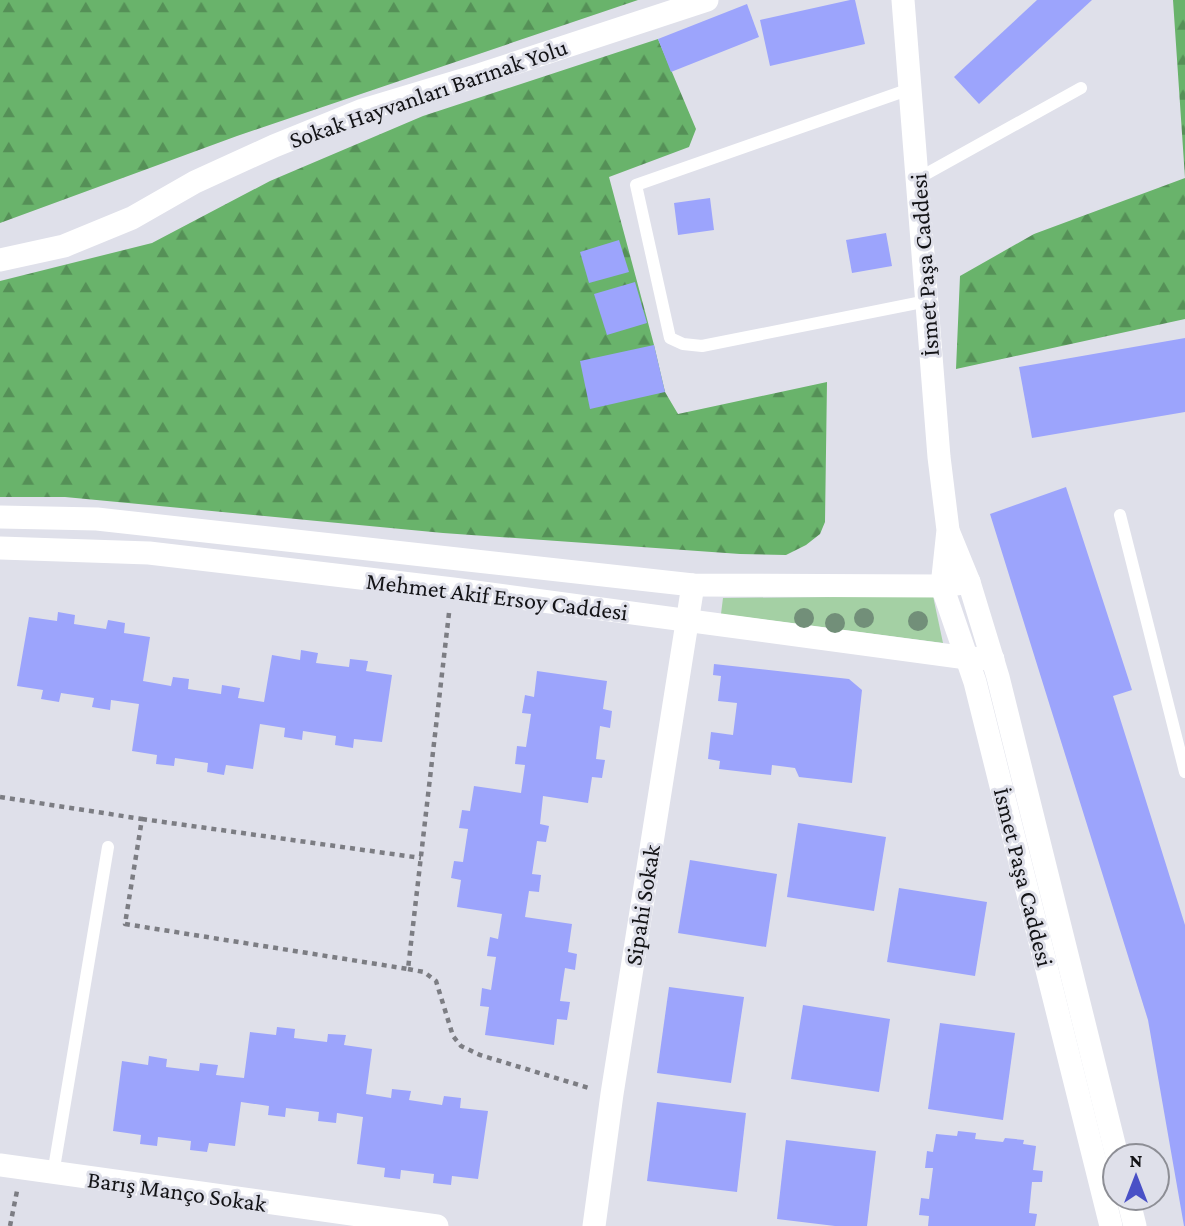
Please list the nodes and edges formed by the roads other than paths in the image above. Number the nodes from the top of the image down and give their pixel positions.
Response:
1 (707, 0) edge
2 (903, 0) edge
3 (1081, 88) dead end
4 (910, 89) junction
5 (917, 179) junction
6 (0, 260) edge
7 (927, 301) junction
8 (1121, 515) dead end
9 (0, 517) edge
10 (948, 530) junction
11 (5, 553) edge
12 (969, 582) junction
13 (693, 585) junction
14 (942, 586) junction
15 (687, 621) junction
16 (967, 658) junction
17 (993, 659) junction
18 (1185, 772) edge
19 (108, 846) dead end
20 (1114, 1142) edge
21 (10, 1167) edge
22 (52, 1174) junction
23 (388, 1223) edge
24 (437, 1226) edge
25 (594, 1226) edge
26 (1111, 1226) edge

1 - 6 street, Sokak Hayvanları Barınak Yolu
2 - 4 street, İsmet Paşa Caddesi
3 - 5 lane
4 - 5 street, İsmet Paşa Caddesi
4 - 7 lane
5 - 7 street, İsmet Paşa Caddesi
7 - 10 street, İsmet Paşa Caddesi
8 - 18 lane
9 - 13 street, Mehmet Akif Ersoy Caddesi
10 - 12 street, İsmet Paşa Caddesi
10 - 14 street, İsmet Paşa Caddesi
11 - 15 street, Mehmet Akif Ersoy Caddesi
12 - 14 street, Mehmet Akif Ersoy Caddesi
12 - 17 street, İsmet Paşa Caddesi
13 - 14 street, Mehmet Akif Ersoy Caddesi
13 - 15 street, Sipahi Sokak
14 - 16 street, İsmet Paşa Caddesi
15 - 16 street, Mehmet Akif Ersoy Caddesi
15 - 25 street, Sipahi Sokak
16 - 17 street, Mehmet Akif Ersoy Caddesi
16 - 26 street, İsmet Paşa Caddesi
17 - 20 street, İsmet Paşa Caddesi
19 - 22 lane
21 - 22 street, Barış Manço Sokak
22 - 23 street, Barış Manço Sokak
23 - 24 street, Barış Manço Sokak

